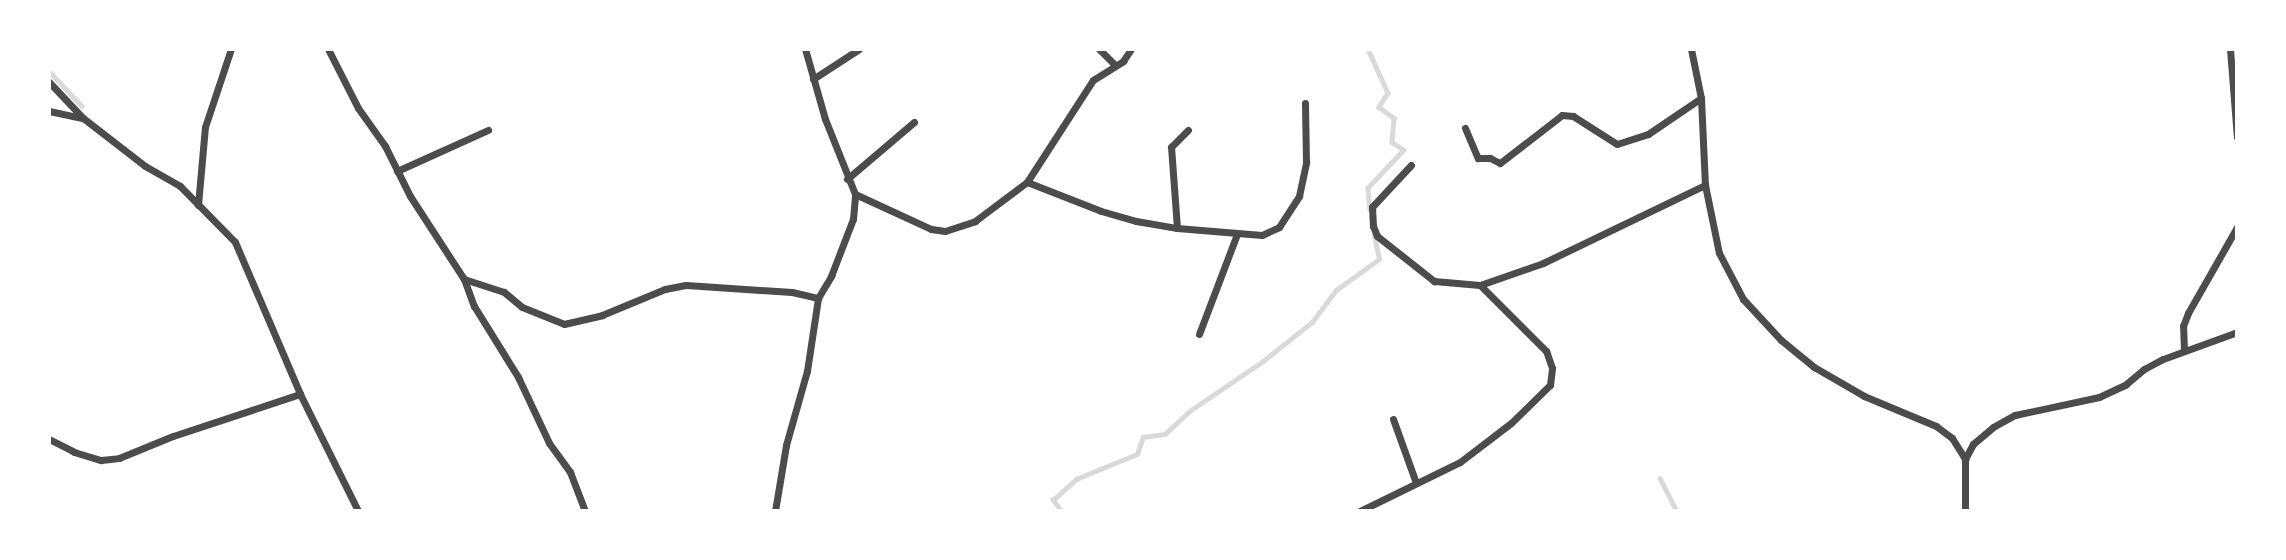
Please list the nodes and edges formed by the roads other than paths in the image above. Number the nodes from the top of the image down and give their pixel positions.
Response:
1 (231, 49) edge
2 (328, 49) edge
3 (805, 49) edge
4 (859, 49) edge
5 (1099, 49) edge
6 (1131, 49) edge
7 (1691, 49) edge
8 (2230, 49) edge
9 (1115, 65) junction
10 (813, 79) junction
11 (49, 82) edge
12 (1701, 98) junction
13 (1305, 103) dead end
14 (49, 111) edge
15 (83, 118) junction
16 (914, 122) dead end
17 (1465, 128) dead end
18 (1188, 130) dead end
19 (488, 131) dead end
20 (2237, 137) edge
21 (1410, 165) dead end
22 (397, 171) junction
23 (847, 179) junction
24 (1027, 181) junction
25 (1706, 185) junction
26 (855, 194) junction
27 (198, 205) junction
28 (2237, 227) edge
29 (1177, 228) junction
30 (1237, 234) junction
31 (464, 279) junction
32 (1480, 285) junction
33 (818, 298) junction
34 (2237, 332) edge
35 (1199, 334) dead end
36 (2184, 351) junction
37 (300, 394) junction
38 (1393, 419) dead end
39 (49, 439) edge
40 (1965, 459) junction
41 (1416, 483) junction
42 (358, 511) edge
43 (585, 511) edge
44 (775, 511) edge
45 (1360, 511) edge
46 (1965, 511) edge

1 - 27 street
2 - 22 street
3 - 10 street
4 - 10 street
5 - 9 street
6 - 9 street
7 - 12 street
8 - 20 street
9 - 24 street
10 - 23 street
11 - 15 street
12 - 17 street
12 - 25 street
13 - 30 street
14 - 15 street
15 - 27 street
16 - 23 street
18 - 29 street
19 - 22 street
21 - 32 street
22 - 31 street
23 - 26 street
24 - 26 street
24 - 29 street
25 - 32 street
25 - 40 street
26 - 33 street
27 - 37 street
28 - 36 street
29 - 30 street
30 - 35 street
31 - 33 street
31 - 43 street
32 - 41 street
33 - 44 street
34 - 36 street
36 - 40 street
37 - 39 street
37 - 42 street
38 - 41 street
40 - 46 street
41 - 45 street

